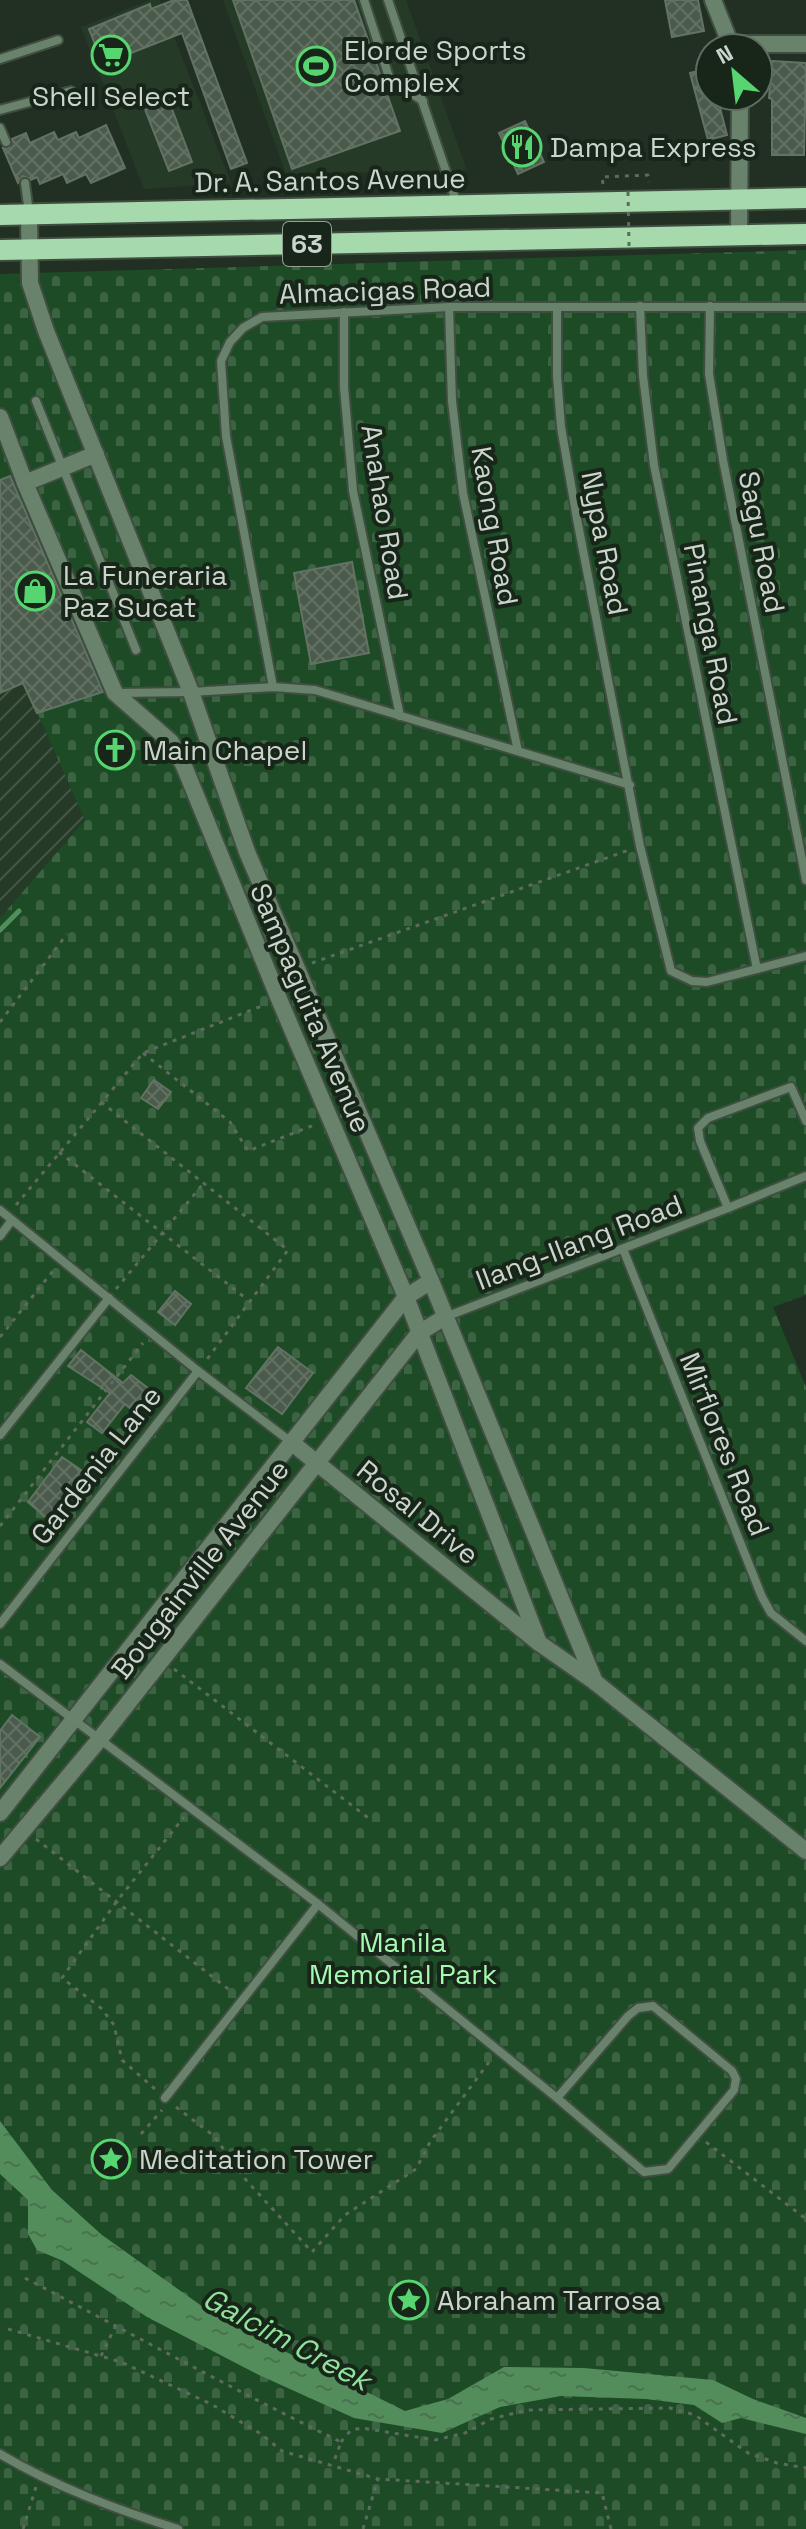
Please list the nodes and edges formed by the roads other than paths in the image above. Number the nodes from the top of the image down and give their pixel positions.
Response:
1 (364, 0) edge
2 (388, 0) edge
3 (715, 3) edge
4 (726, 32) edge
5 (58, 40) dead end
6 (806, 44) edge
7 (774, 45) edge
8 (0, 59) edge
9 (71, 91) dead end
10 (424, 101) junction
11 (0, 110) edge
12 (740, 112) edge
13 (0, 128) edge
14 (6, 142) dead end
15 (25, 183) dead end
16 (806, 198) edge
17 (738, 199) junction
18 (457, 205) junction
19 (29, 214) junction
20 (0, 215) edge
21 (806, 234) edge
22 (739, 235) junction
23 (0, 250) edge
24 (29, 250) junction
25 (640, 306) junction
26 (710, 306) junction
27 (449, 307) junction
28 (557, 307) junction
29 (806, 307) edge
30 (344, 312) junction
31 (36, 401) dead end
32 (0, 417) edge
33 (96, 454) junction
34 (61, 466) junction
35 (25, 483) junction
36 (136, 650) dead end
37 (273, 687) junction
38 (191, 692) junction
39 (115, 693) junction
40 (400, 716) junction
41 (518, 751) junction
42 (630, 785) junction
43 (806, 880) edge
44 (264, 895) junction
45 (240, 904) junction
46 (806, 956) edge
47 (757, 969) junction
48 (806, 1121) edge
49 (806, 1176) edge
50 (728, 1208) junction
51 (0, 1210) edge
52 (12, 1220) junction
53 (0, 1236) edge
54 (623, 1249) junction
55 (431, 1281) junction
56 (406, 1297) junction
57 (109, 1298) junction
58 (445, 1317) junction
59 (419, 1333) junction
60 (198, 1371) junction
61 (0, 1435) edge
62 (291, 1442) junction
63 (316, 1463) junction
64 (0, 1624) edge
65 (806, 1641) edge
66 (539, 1643) junction
67 (0, 1664) edge
68 (595, 1682) junction
69 (74, 1720) junction
70 (99, 1740) junction
71 (0, 1813) edge
72 (806, 1851) edge
73 (0, 1858) edge
74 (318, 1904) junction
75 (165, 2098) road end
76 (557, 2098) junction
77 (0, 2454) edge
78 (148, 2524) edge
79 (178, 2529) edge

1 - 10 lane
2 - 10 lane
3 - 4 street
5 - 8 lane
6 - 7 street
9 - 11 lane
10 - 18 lane
12 - 17 street
13 - 14 lane
15 - 19 lane
16 - 17 main road, Dr. A. Santos Avenue / 63
17 - 18 main road, Dr. A. Santos Avenue / 63
17 - 22 street
18 - 19 main road, Dr. A. Santos Avenue / 63
19 - 20 main road, Dr. A. Santos Avenue / 63
19 - 24 street, Sampaguita Avenue
21 - 22 main road, 63
22 - 24 main road, 63
23 - 24 main road, 63
24 - 33 street, Sampaguita Avenue
25 - 26 lane, Almacigas Road
25 - 28 lane, Almacigas Road
25 - 47 lane, Pinanga Road
26 - 29 lane, Almacigas Road
26 - 43 lane, Sagu Road
27 - 28 lane, Almacigas Road
27 - 30 lane, Almacigas Road
27 - 41 lane, Kaong Road
28 - 42 lane, Nypa Road
30 - 37 lane, Almacigas Road
30 - 40 lane, Anahao Road
31 - 34 lane
32 - 35 street, Sampaguita Avenue
33 - 34 street
33 - 38 street, Sampaguita Avenue
34 - 35 street
34 - 36 lane
35 - 39 street, Sampaguita Avenue
37 - 38 lane
37 - 40 lane
38 - 39 lane
38 - 44 street, Sampaguita Avenue
39 - 45 street, Sampaguita Avenue
40 - 41 lane
41 - 42 lane
42 - 47 lane
44 - 45 street
44 - 55 street, Sampaguita Avenue
45 - 56 street, Sampaguita Avenue
46 - 47 lane
48 - 50 lane
49 - 50 lane, Ilang-Ilang Road
50 - 54 lane, Ilang-Ilang Road
51 - 52 lane, Rosal Drive
52 - 53 lane
52 - 57 lane, Rosal Drive
54 - 58 lane, Ilang-Ilang Road
54 - 65 lane, Mirflores Road
55 - 56 street, Bougainville Avenue
55 - 58 street, Sampaguita Avenue
56 - 59 street, Sampaguita Avenue
56 - 62 street, Bougainville Avenue
57 - 60 lane, Rosal Drive
57 - 61 lane
58 - 59 street, Bougainville Avenue
58 - 68 street, Sampaguita Avenue
59 - 63 street, Bougainville Avenue
59 - 66 street, Sampaguita Avenue
60 - 62 lane, Rosal Drive
60 - 64 lane, Gardenia Lane
62 - 63 street, Rosal Drive
62 - 69 street, Bougainville Avenue
63 - 66 street, Rosal Drive
63 - 70 street, Bougainville Avenue
66 - 68 street, Rosal Drive
67 - 69 lane
68 - 72 street, Rosal Drive
69 - 70 lane
69 - 71 street, Bougainville Avenue
70 - 73 street, Bougainville Avenue
70 - 74 lane
74 - 75 lane
74 - 76 lane
76 - 76 lane
77 - 78 lane
78 - 79 lane

